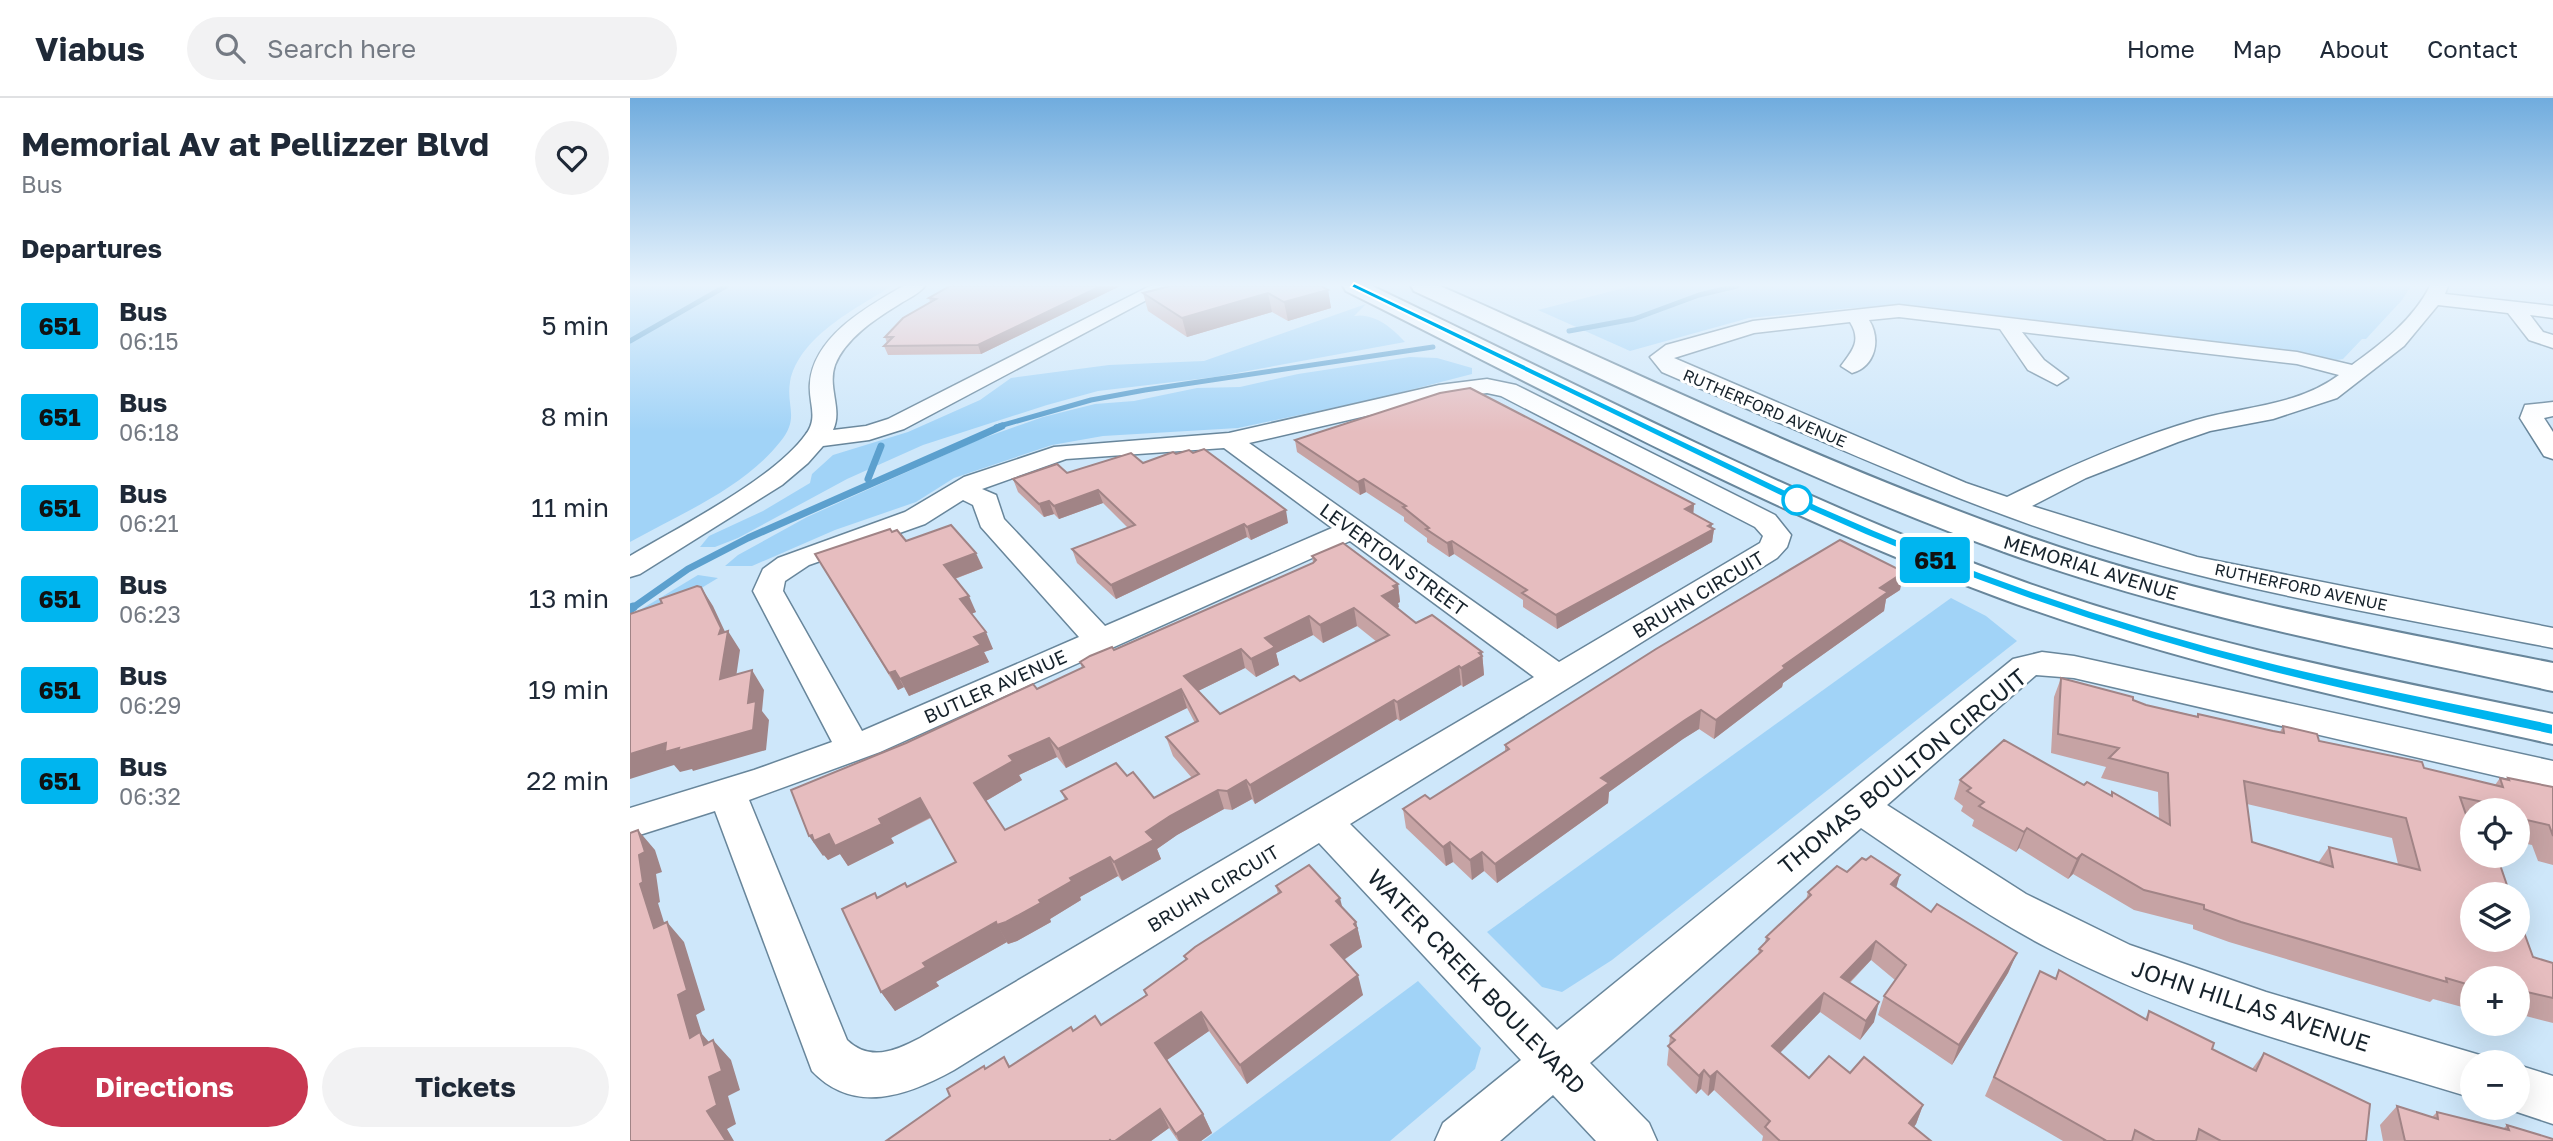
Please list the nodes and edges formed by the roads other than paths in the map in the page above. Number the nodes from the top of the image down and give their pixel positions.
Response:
1 (850, 335) edge
2 (1069, 335) edge
3 (1455, 335) edge
4 (1529, 335) edge
5 (1725, 335) edge
6 (1868, 335) edge
7 (2014, 335) edge
8 (2107, 335) edge
9 (2403, 335) edge
10 (2535, 335) edge
11 (2553, 342) edge
12 (1852, 366) dead end
13 (2356, 373) junction
14 (2057, 378) dead end
15 (2543, 413) edge
16 (816, 440) junction
17 (1229, 440) junction
18 (2553, 451) edge
19 (962, 489) junction
20 (743, 499) junction
21 (2007, 508) junction
22 (1353, 529) junction
23 (630, 555) edge
24 (630, 568) edge
25 (2553, 638) edge
26 (1100, 640) junction
27 (2553, 677) edge
28 (1559, 678) junction
29 (2553, 729) edge
30 (853, 748) junction
31 (2553, 775) edge
32 (727, 793) junction
33 (1858, 806) junction
34 (1323, 821) junction
35 (630, 823) edge
36 (1555, 1061) junction
37 (2460, 1071) edge
38 (2530, 1093) edge
39 (2553, 1100) edge
40 (1461, 1141) edge
41 (1631, 1141) edge

1 - 16 street
2 - 16 street
3 - 29 main road
4 - 27 main road, MEMORIAL AVENUE
5 - 21 street, RUTHERFORD AVENUE
6 - 12 street
7 - 14 street
8 - 13 street, RUTHERFORD AVENUE
9 - 13 street
10 - 11 street
13 - 21 street
15 - 18 street
16 - 20 street
17 - 19 street, BRUHN CIRCUIT
17 - 22 street, LEVERTON STREET
17 - 28 street, BRUHN CIRCUIT
19 - 26 street
19 - 30 street, BRUHN CIRCUIT
20 - 23 street
20 - 24 street
21 - 25 street, RUTHERFORD AVENUE
22 - 26 street, BUTLER AVENUE
22 - 28 street, LEVERTON STREET
26 - 30 street, BUTLER AVENUE
28 - 34 street, BRUHN CIRCUIT
30 - 32 street, BUTLER AVENUE
31 - 33 street, THOMAS BOULTON CIRCUIT
32 - 34 street, BRUHN CIRCUIT
32 - 35 street, BUTLER AVENUE
33 - 36 street, THOMAS BOULTON CIRCUIT
33 - 37 street, JOHN HILLAS AVENUE
34 - 36 street, WATER CREEK BOULEVARD
36 - 40 street, THOMAS BOULTON CIRCUIT
36 - 41 street, WATER CREEK BOULEVARD
38 - 39 street

